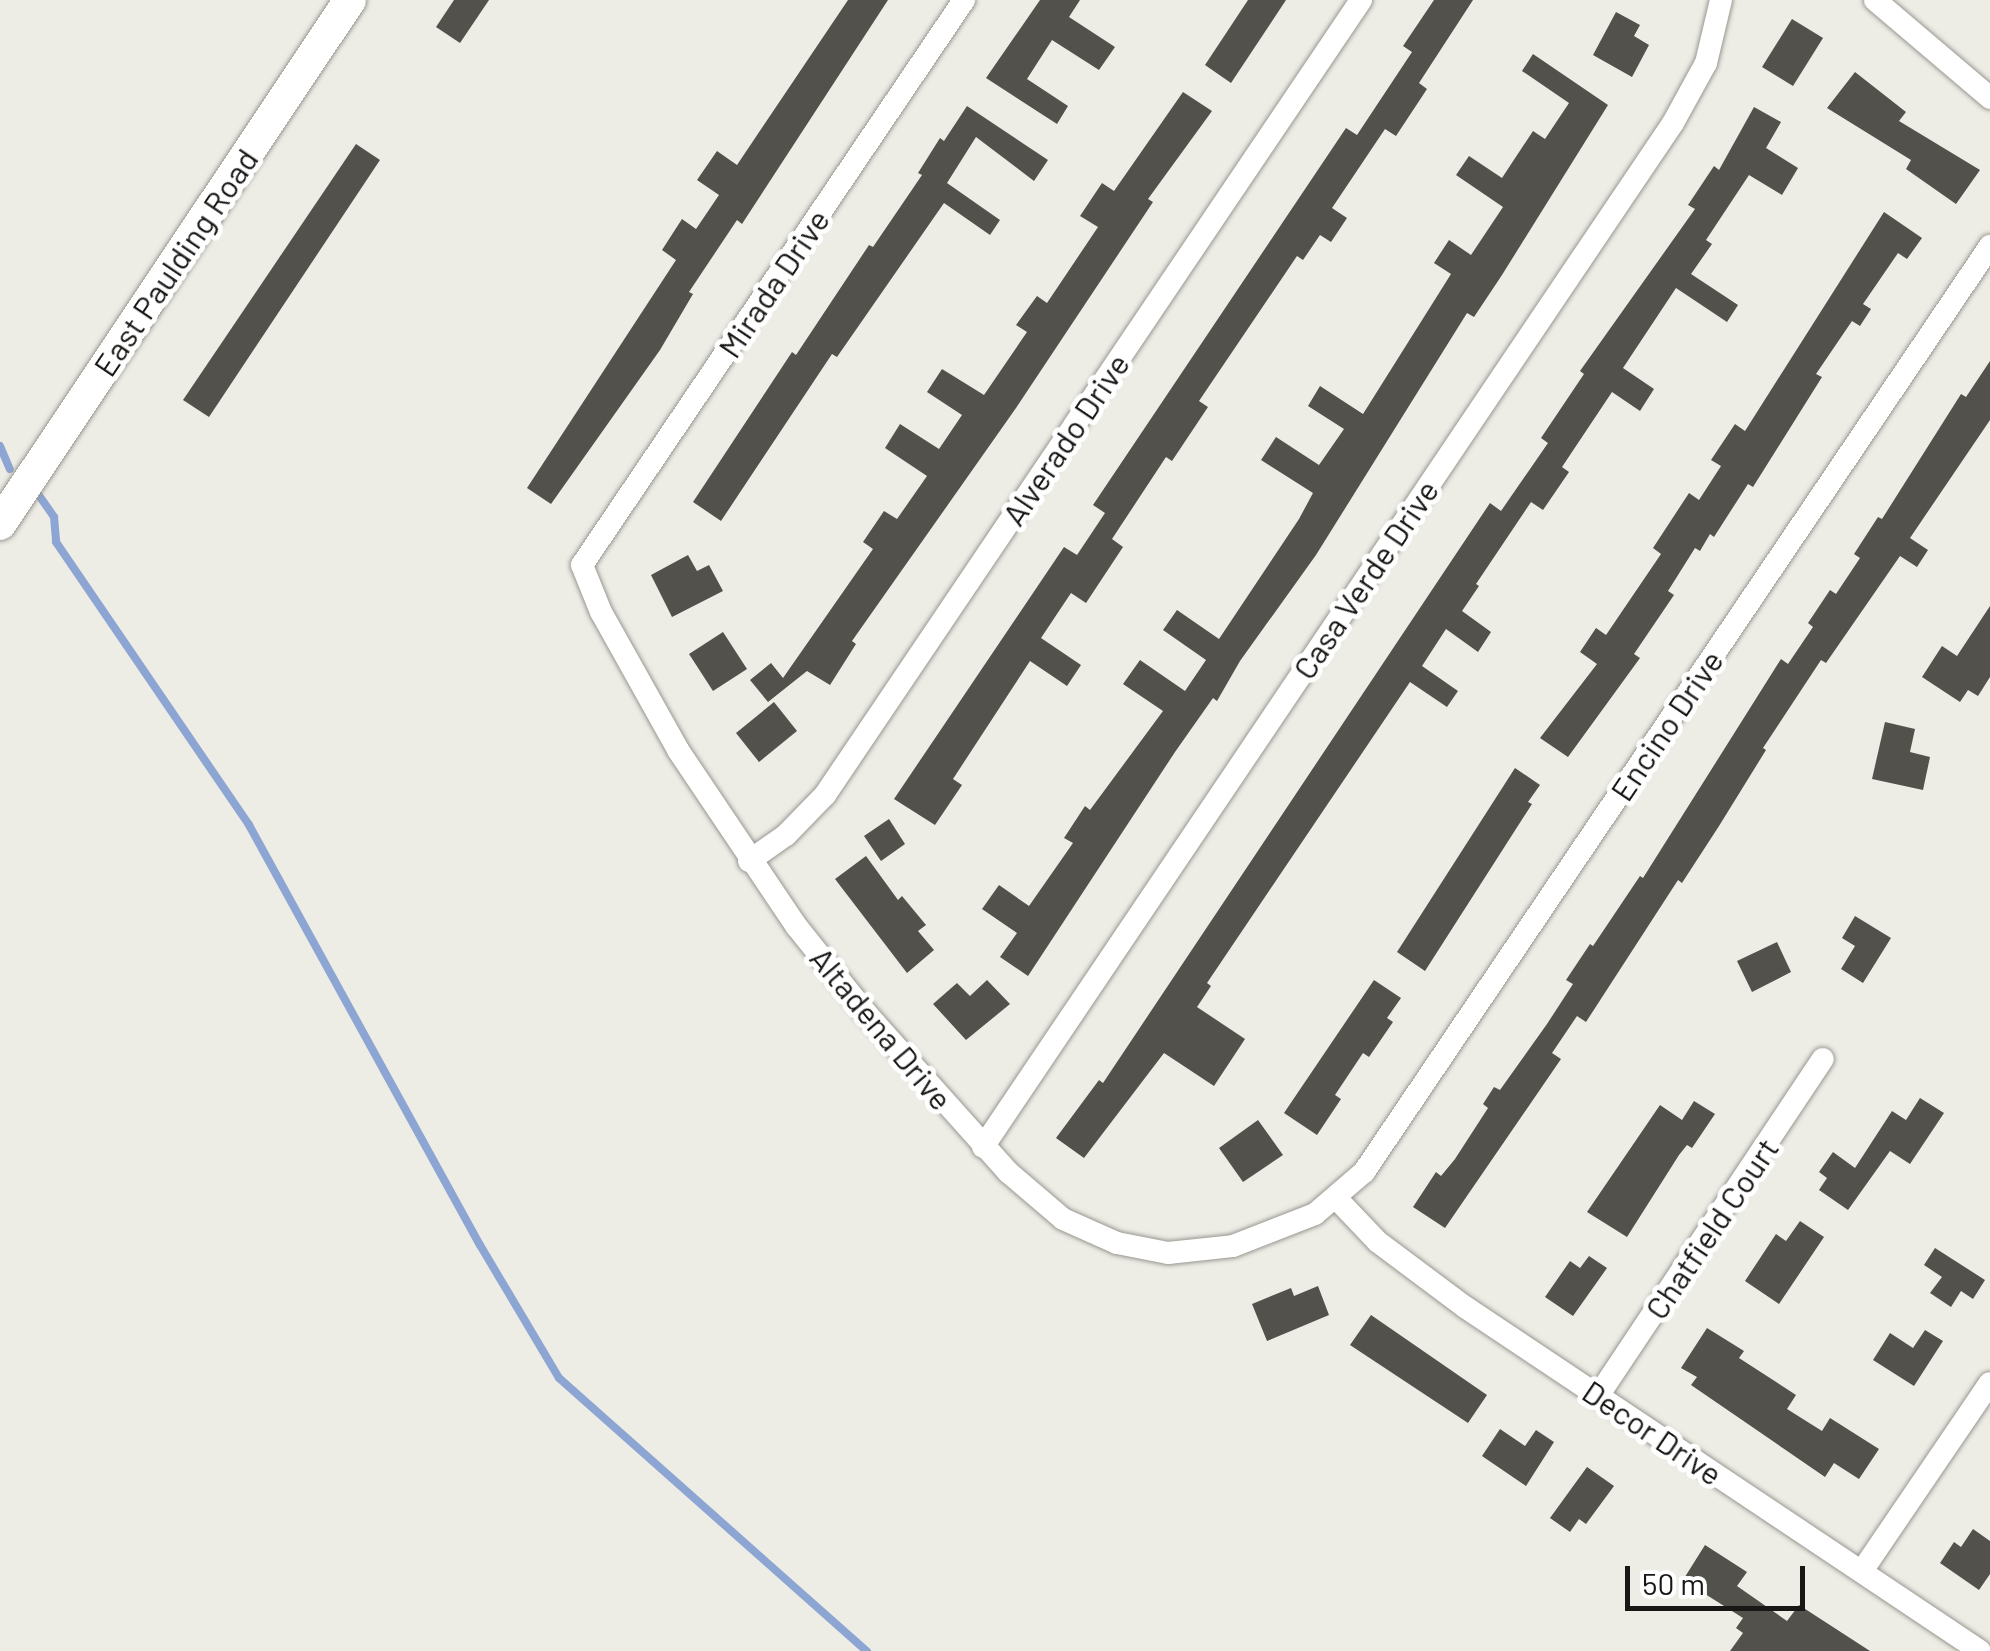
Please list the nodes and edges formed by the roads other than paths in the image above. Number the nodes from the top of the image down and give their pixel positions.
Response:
1 (350, 0) edge
2 (964, 0) edge
3 (1361, 0) edge
4 (1721, 0) edge
5 (1876, 0) edge
6 (1990, 98) edge
7 (1990, 246) edge
8 (0, 524) edge
9 (582, 565) joint
10 (749, 860) junction
11 (1823, 1059) dead end
12 (984, 1146) junction
13 (1337, 1199) junction
14 (1990, 1383) edge
15 (1598, 1396) junction
16 (1862, 1571) junction
17 (1980, 1651) edge

1 - 8 main road, East Paulding Road
2 - 9 street, Mirada Drive
3 - 10 street, Alverado Drive
4 - 12 street, Casa Verde Drive
5 - 6 street
7 - 13 street, Encino Drive
9 - 10 street, Altadena Drive
10 - 12 street, Altadena Drive
11 - 15 street, Chatfield Court
12 - 13 street, Altadena Drive
13 - 15 street, Decor Drive
14 - 16 street
15 - 16 street, Decor Drive
16 - 17 street, Decor Drive

